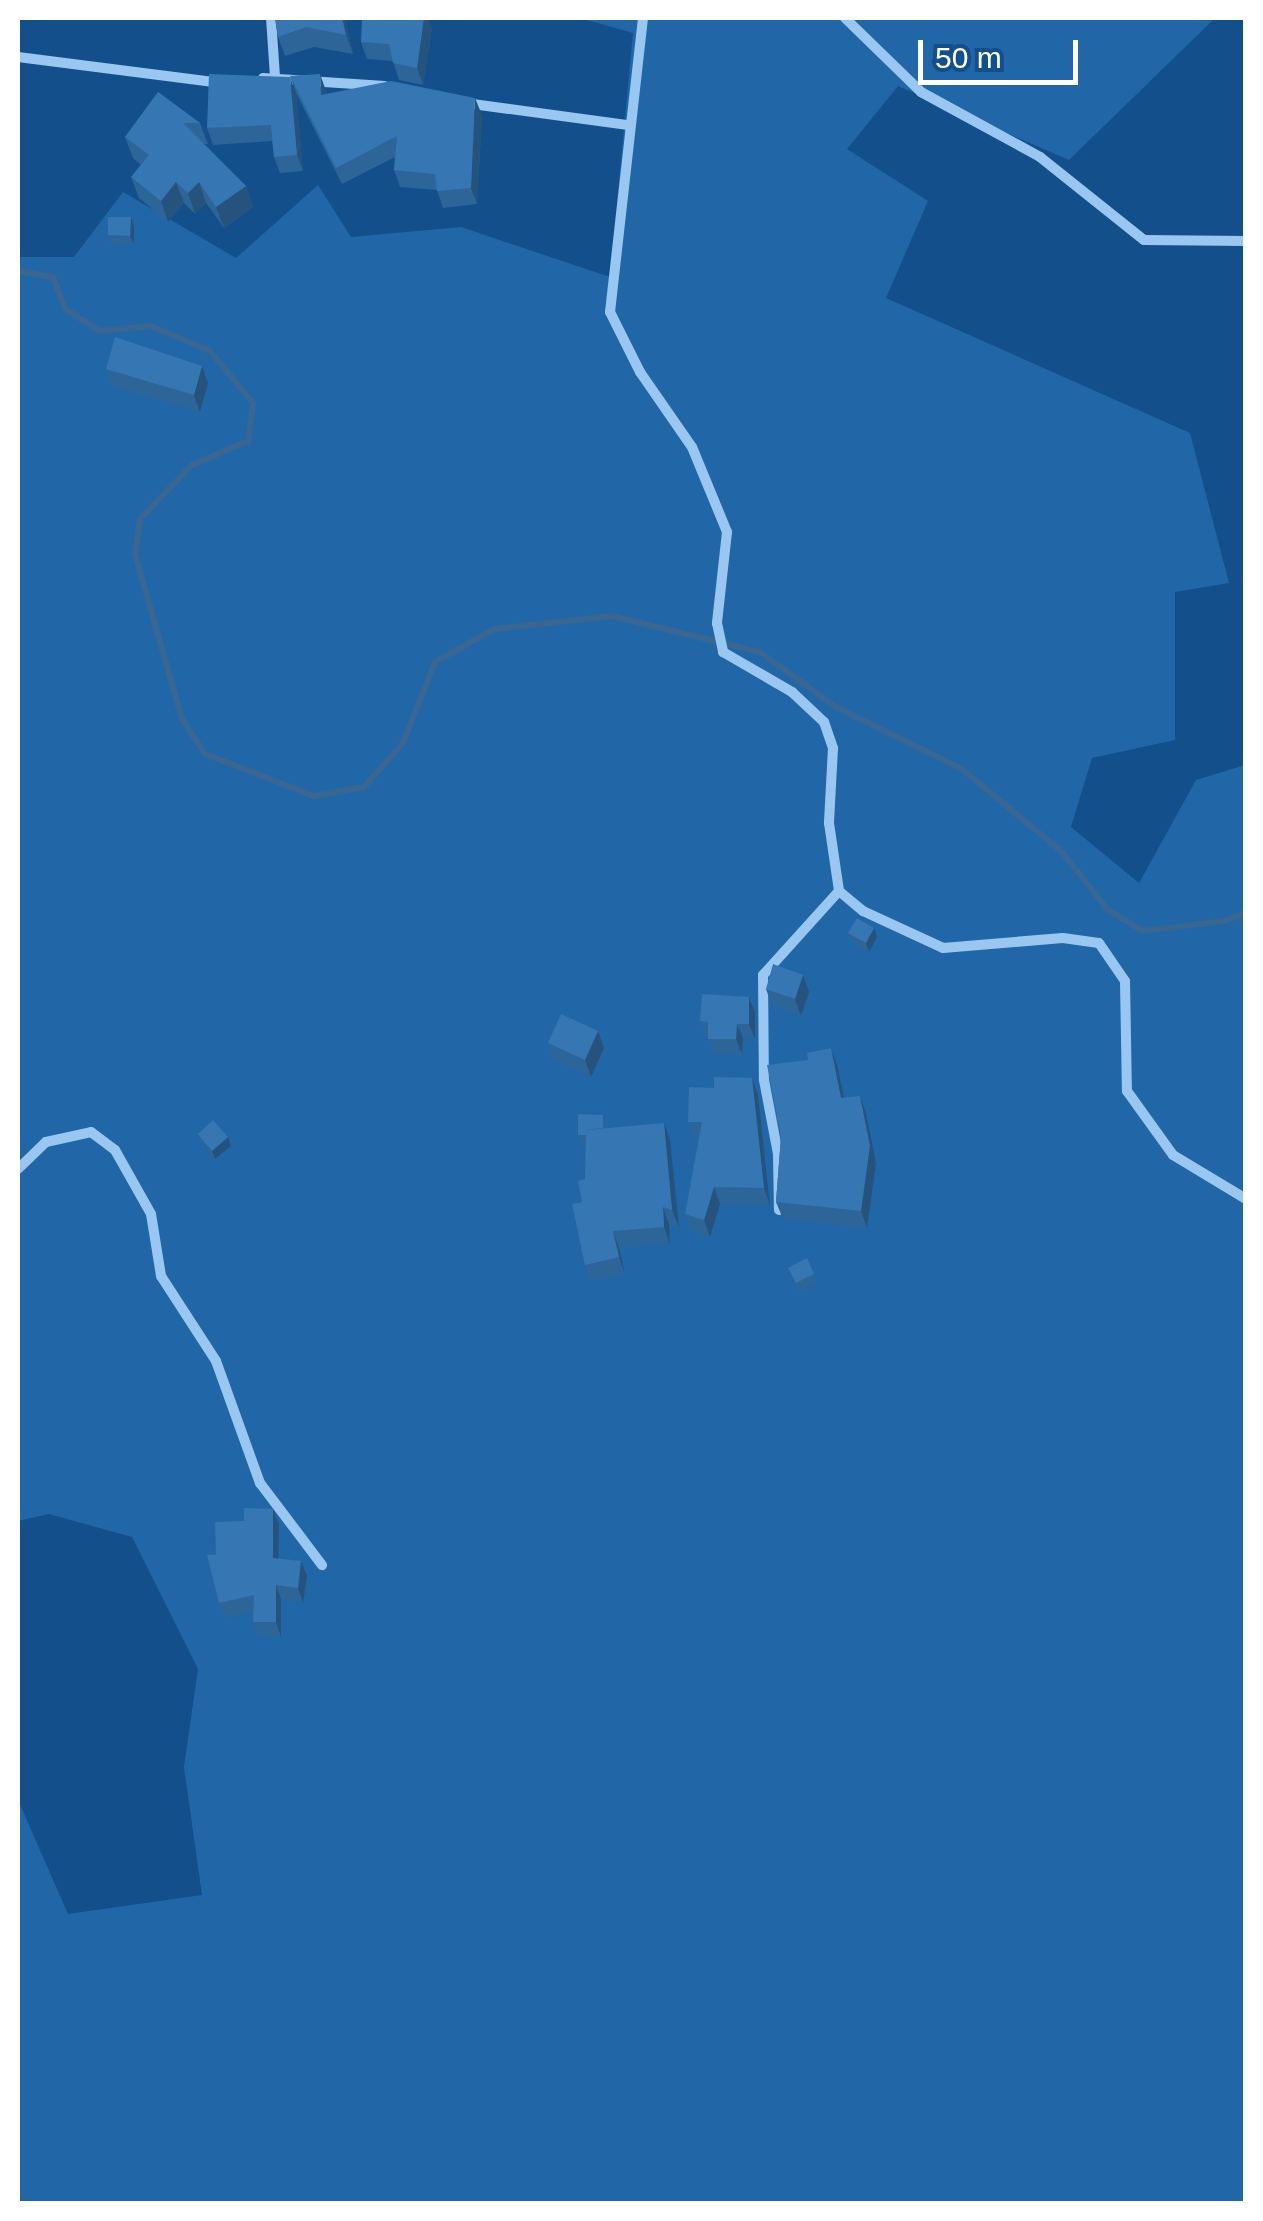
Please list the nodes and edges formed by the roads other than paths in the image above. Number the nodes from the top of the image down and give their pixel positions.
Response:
1 (272, 18) edge
2 (643, 18) edge
3 (845, 18) edge
4 (18, 57) edge
5 (275, 76) junction
6 (248, 81) edge
7 (234, 84) edge
8 (394, 88) edge
9 (452, 100) edge
10 (627, 125) junction
11 (1246, 241) edge
12 (840, 891) junction
13 (18, 1169) edge
14 (1246, 1199) edge
15 (779, 1210) edge
16 (322, 1566) dead end

1 - 5 street
2 - 10 street
3 - 11 street
4 - 7 street
5 - 6 street
5 - 8 street
9 - 10 street
10 - 12 street
12 - 14 street
12 - 15 street
13 - 16 street

